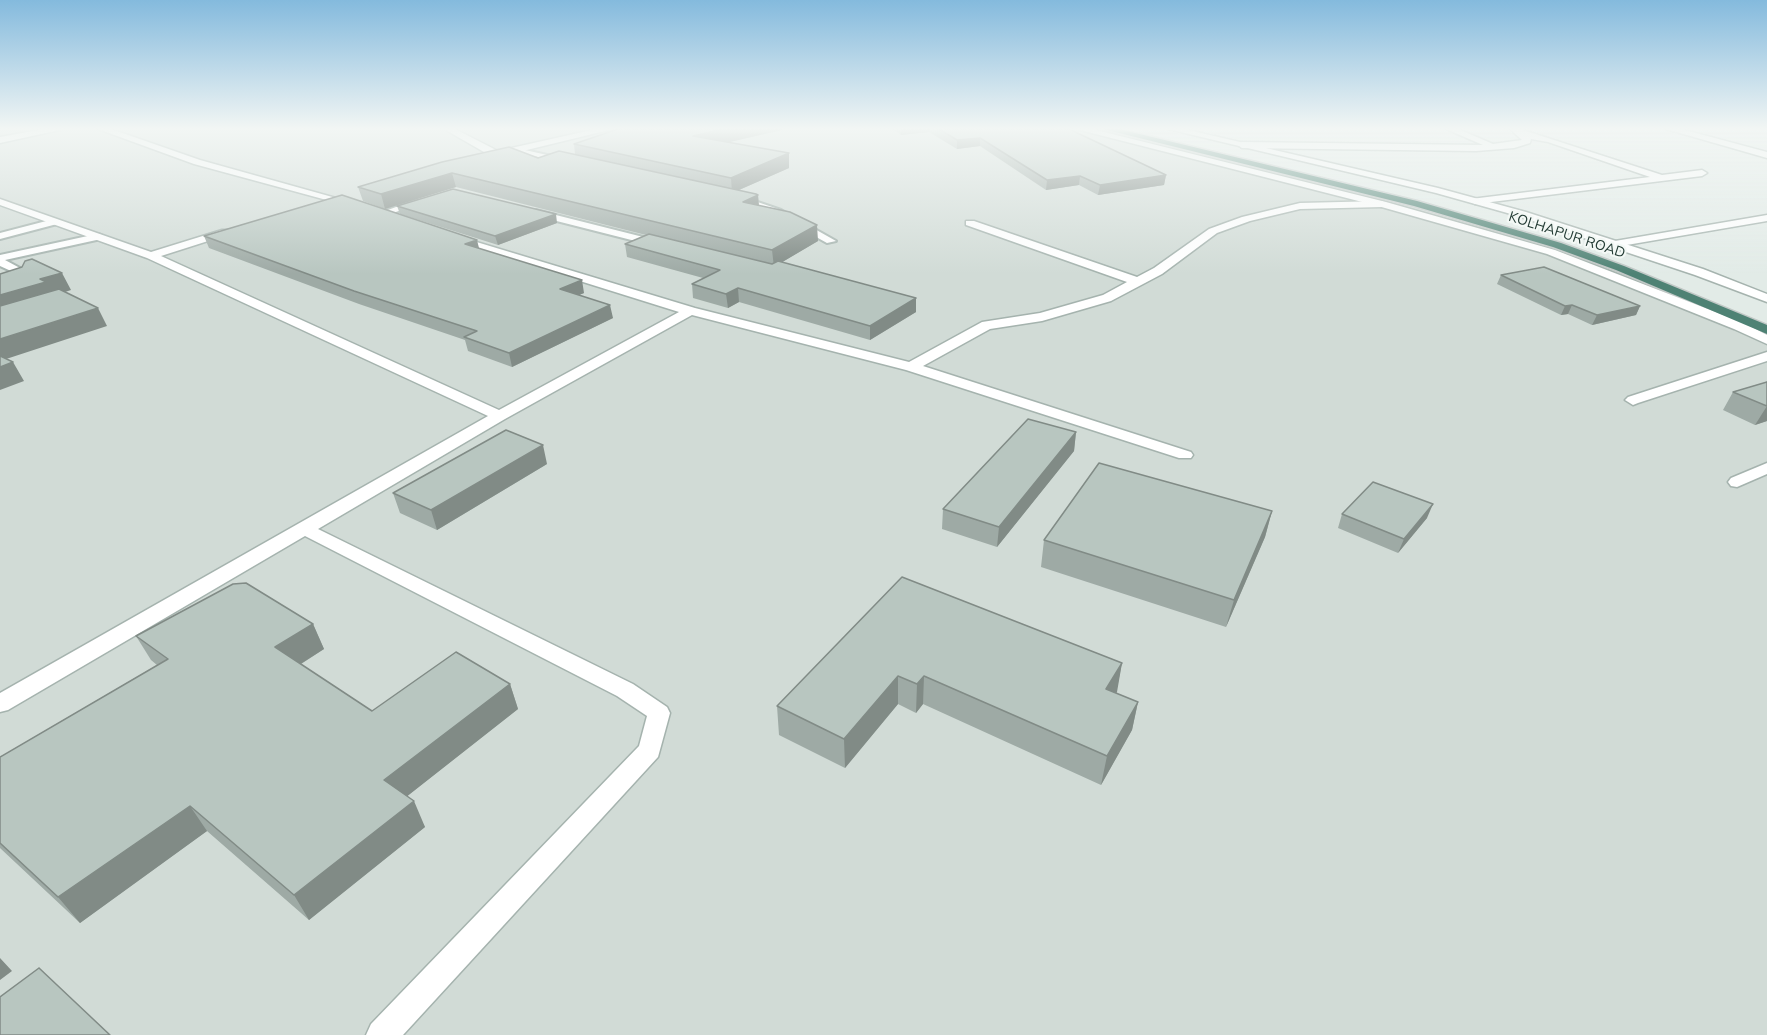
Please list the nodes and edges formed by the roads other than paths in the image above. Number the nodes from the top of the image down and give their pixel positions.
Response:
1 (257, 177) edge
2 (1274, 177) edge
3 (1307, 177) edge
4 (1333, 177) edge
5 (1376, 177) edge
6 (1668, 177) edge
7 (1662, 178) joint
8 (356, 191) dead end
9 (723, 196) edge
10 (334, 197) junction
11 (425, 200) edge
12 (1475, 201) junction
13 (1, 203) edge
14 (313, 204) edge
15 (1382, 204) junction
16 (521, 209) edge
17 (382, 214) junction
18 (1767, 218) edge
19 (402, 221) edge
20 (54, 222) junction
21 (970, 223) dead end
22 (237, 229) edge
23 (443, 235) edge
24 (0, 236) edge
25 (98, 237) junction
26 (831, 241) dead end
27 (1615, 244) junction
28 (669, 246) edge
29 (151, 256) junction
30 (0, 260) edge
31 (1138, 282) junction
32 (0, 290) edge
33 (1767, 298) edge
34 (690, 311) junction
35 (1767, 318) edge
36 (1767, 330) edge
37 (1767, 340) edge
38 (1767, 356) edge
39 (911, 367) junction
40 (1633, 400) dead end
41 (500, 416) junction
42 (1185, 455) dead end
43 (1767, 468) edge
44 (1737, 482) dead end
45 (305, 529) junction
46 (0, 704) edge
47 (382, 1035) edge

1 - 10 street
2 - 15 street
3 - 36 highway, KOLHAPUR ROAD
4 - 35 highway
5 - 12 street
6 - 7 street
7 - 12 street
8 - 10 street
9 - 26 lane
10 - 14 street
10 - 17 street
11 - 17 lane
12 - 27 street
13 - 20 street
15 - 31 street
15 - 37 street
16 - 28 lane
17 - 19 street
18 - 27 street
20 - 24 lane
20 - 25 street
21 - 31 street
22 - 29 street
23 - 34 street
25 - 29 street
25 - 30 lane
27 - 33 street
29 - 41 street
30 - 32 lane
31 - 39 street
34 - 39 street
34 - 41 street
38 - 40 street
39 - 42 street
41 - 45 street
43 - 44 street
45 - 46 street
45 - 47 street

